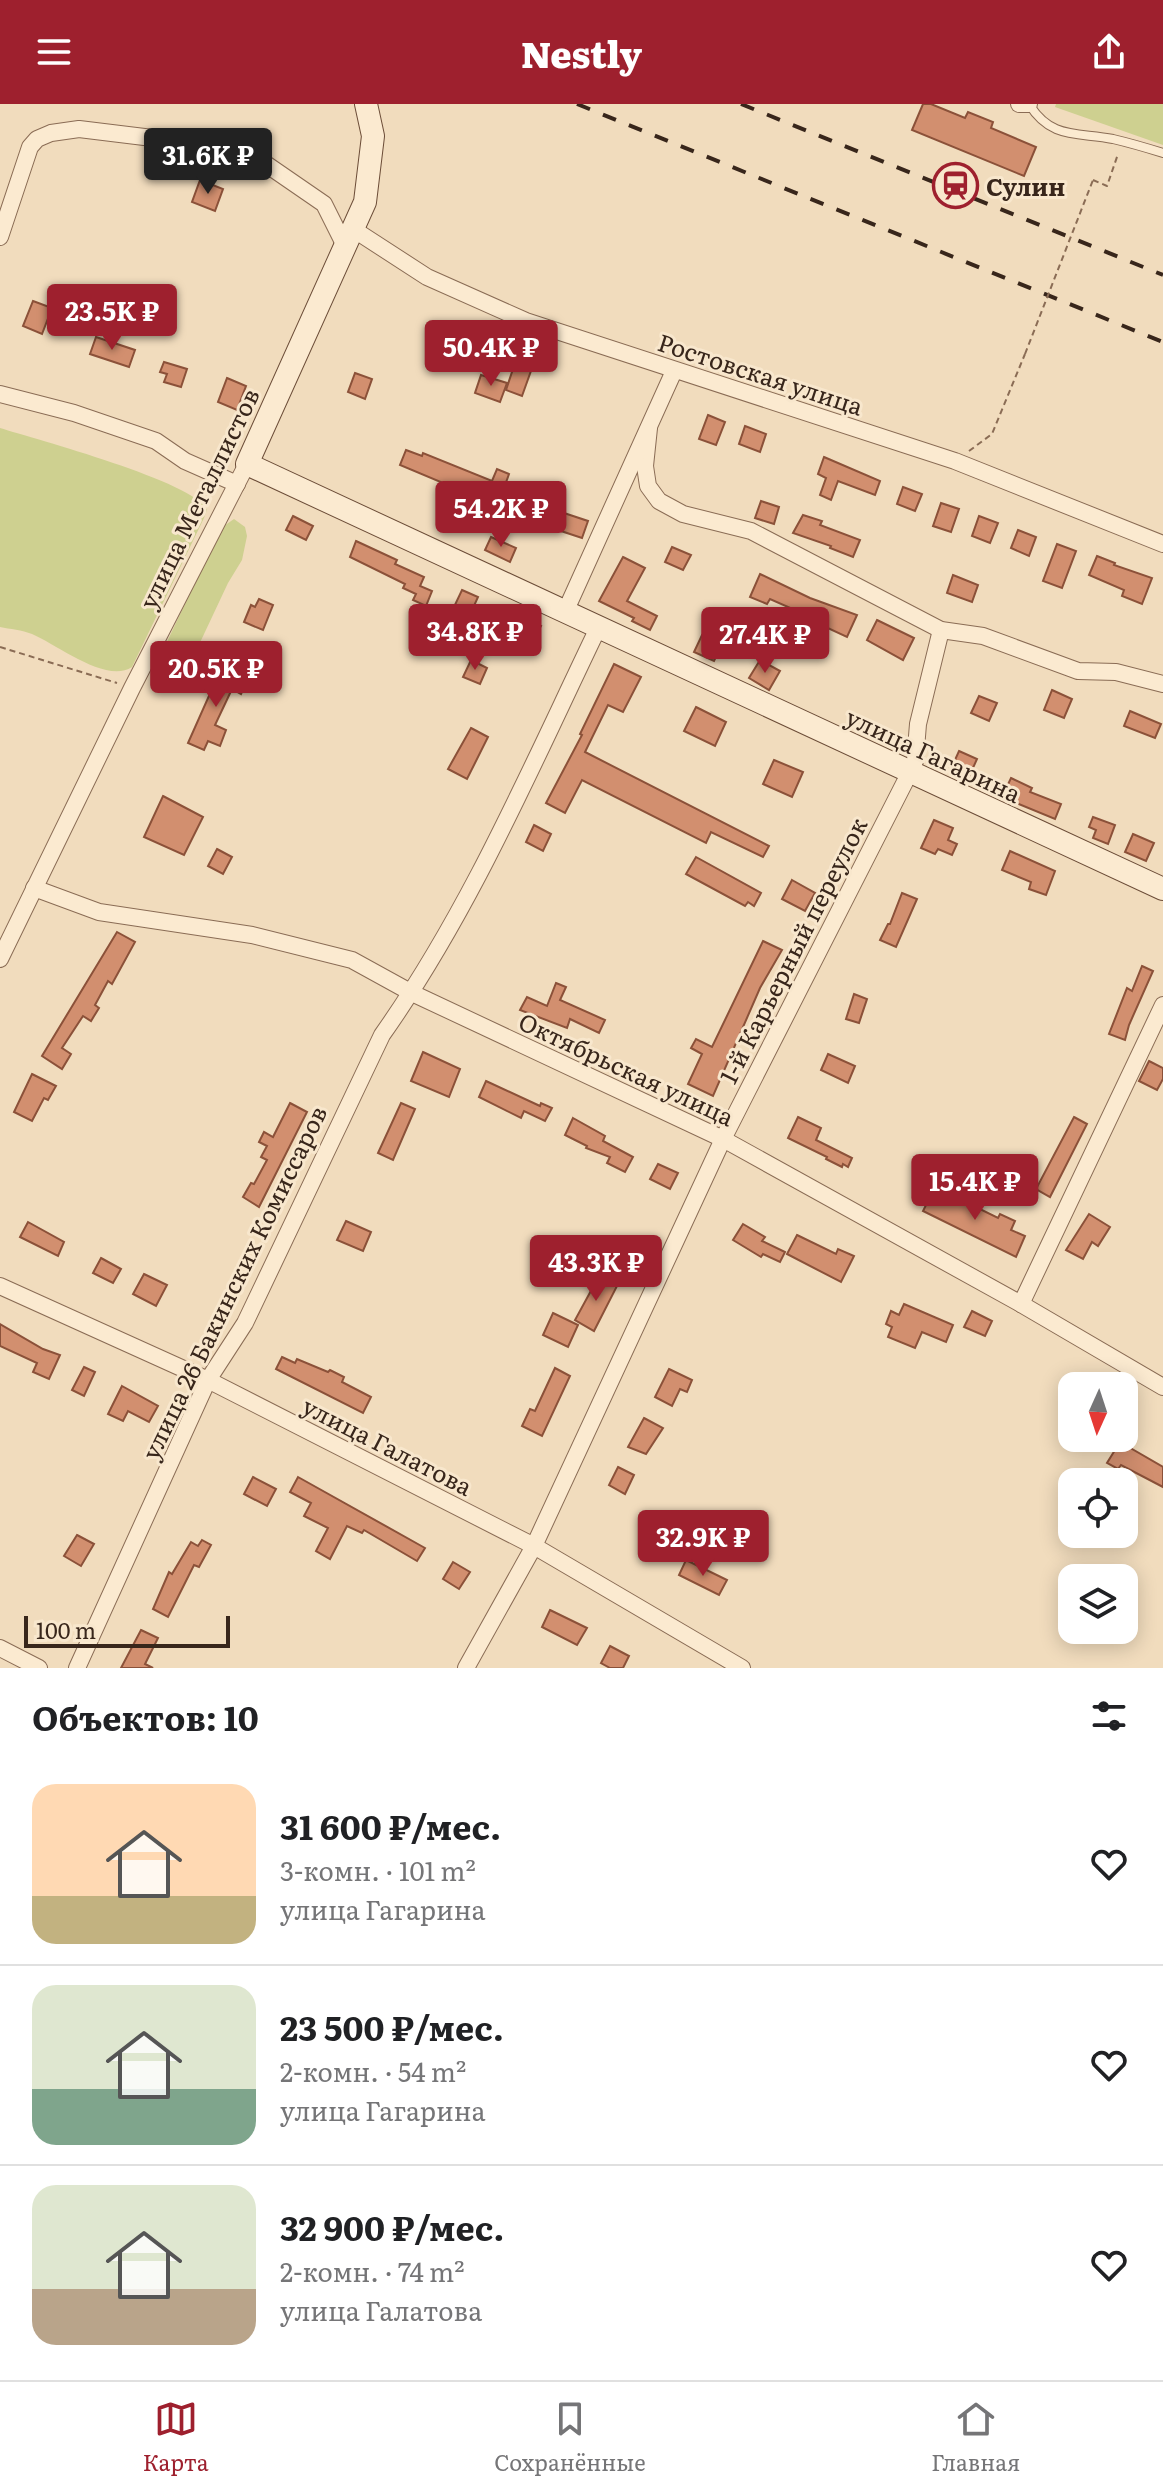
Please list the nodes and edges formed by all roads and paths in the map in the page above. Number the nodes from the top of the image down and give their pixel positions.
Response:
1 (366, 104) edge
2 (1019, 104) edge
3 (1029, 104) edge
4 (1123, 142) junction
5 (1163, 153) edge
6 (0, 237) edge
7 (349, 237) junction
8 (674, 371) junction
9 (0, 394) edge
10 (649, 428) junction
11 (955, 461) junction
12 (242, 474) junction
13 (1163, 544) edge
14 (566, 610) junction
15 (599, 626) junction
16 (941, 630) junction
17 (0, 647) edge
18 (1163, 684) edge
19 (132, 688) junction
20 (910, 772) junction
21 (34, 888) junction
22 (1163, 889) edge
23 (0, 959) edge
24 (412, 993) junction
25 (1163, 1005) edge
26 (723, 1139) junction
27 (0, 1286) edge
28 (1021, 1304) junction
29 (208, 1380) junction
30 (1163, 1387) edge
31 (534, 1546) junction
32 (0, 1648) edge
33 (39, 1668) edge
34 (77, 1668) edge
35 (466, 1668) edge
36 (742, 1668) edge

1 - 7 main road, улица Металлистов
2 - 3 street
3 - 4 lane
4 - 5 lane
4 - 11 path, bridge
6 - 7 street
7 - 8 street, Ростовская улица
7 - 12 main road, улица Металлистов
8 - 10 street
8 - 11 street, Ростовская улица
9 - 12 street, улица Гагарина
10 - 14 street
10 - 16 street
11 - 13 street, Ростовская улица
12 - 14 main road, улица Гагарина
12 - 19 street, улица Металлистов
14 - 15 main road, улица Гагарина
15 - 20 main road, улица Гагарина
15 - 24 street, улица 26 Бакинских Комиссаров
16 - 18 street
16 - 20 street, 1-й Карьерный переулок
17 - 19 path
19 - 21 street, улица Металлистов
20 - 22 main road, улица Гагарина
20 - 26 street, 1-й Карьерный переулок
21 - 23 street, улица Металлистов
21 - 24 street, Октябрьская улица
24 - 26 street, Октябрьская улица
24 - 29 street, улица 26 Бакинских Комиссаров
25 - 28 street
26 - 28 street, Октябрьская улица
26 - 31 street, 1-й Карьерный переулок
27 - 29 street, улица Галатова
28 - 30 street, Октябрьская улица
29 - 31 street, улица Галатова
29 - 34 street, улица 26 Бакинских Комиссаров
31 - 35 street, 1-й Карьерный переулок
31 - 36 street, улица Галатова
32 - 33 street

